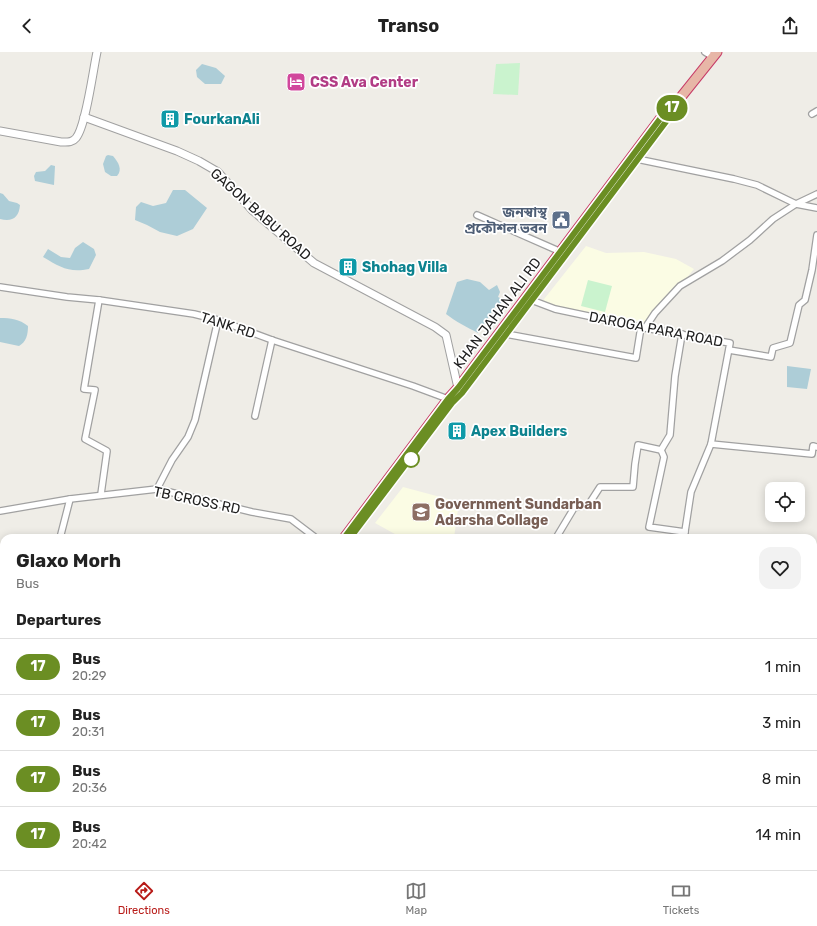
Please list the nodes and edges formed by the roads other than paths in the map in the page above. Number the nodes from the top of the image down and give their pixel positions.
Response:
1 (97, 52) edge
2 (711, 54) edge
3 (84, 117) junction
4 (0, 131) edge
5 (635, 159) junction
6 (817, 194) edge
7 (796, 204) junction
8 (817, 208) edge
9 (477, 215) dead end
10 (817, 235) edge
11 (561, 252) junction
12 (0, 287) edge
13 (529, 299) junction
14 (99, 300) junction
15 (218, 320) junction
16 (643, 328) junction
17 (506, 334) junction
18 (682, 334) junction
19 (272, 340) junction
20 (729, 350) junction
21 (458, 388) junction
22 (448, 399) junction
23 (255, 416) dead end
24 (711, 444) junction
25 (817, 447) edge
26 (661, 450) junction
27 (157, 489) junction
28 (101, 494) junction
29 (70, 498) junction
30 (0, 511) edge
31 (61, 534) edge
32 (311, 534) edge
33 (347, 534) edge
34 (353, 534) edge
35 (558, 534) edge
36 (680, 534) edge
37 (684, 534) edge

1 - 3 street
2 - 5 highway, KHAN JAHAN ALI RD
3 - 4 street
3 - 21 street, GAGON BABU ROAD
5 - 7 street
5 - 11 highway, KHAN JAHAN ALI RD
5 - 13 highway, KHAN JAHAN ALI RD
6 - 7 street
7 - 8 street
7 - 16 street
9 - 11 street
10 - 20 street
11 - 13 highway, KHAN JAHAN ALI RD
12 - 14 street, TANK RD
13 - 16 street, DAROGA PARA ROAD
13 - 17 highway, KHAN JAHAN ALI RD
13 - 21 highway, KHAN JAHAN ALI RD
14 - 15 street, TANK RD
14 - 28 street
15 - 19 street, TANK RD
15 - 27 street
16 - 17 street
16 - 18 street, DAROGA PARA ROAD
17 - 34 highway, KHAN JAHAN ALI RD
18 - 20 street, DAROGA PARA ROAD
18 - 26 street
19 - 22 street, TANK RD
19 - 23 street
20 - 24 street, DAROGA PARA ROAD
21 - 22 highway, KHAN JAHAN ALI RD
22 - 33 highway, KHAN JAHAN ALI RD
24 - 25 street
24 - 37 street, DAROGA PARA ROAD
26 - 35 street
26 - 36 street
27 - 28 street, TB CROSS RD
27 - 32 street, TB CROSS RD
28 - 29 street, TB CROSS RD
29 - 30 street, TB CROSS RD
29 - 31 street

